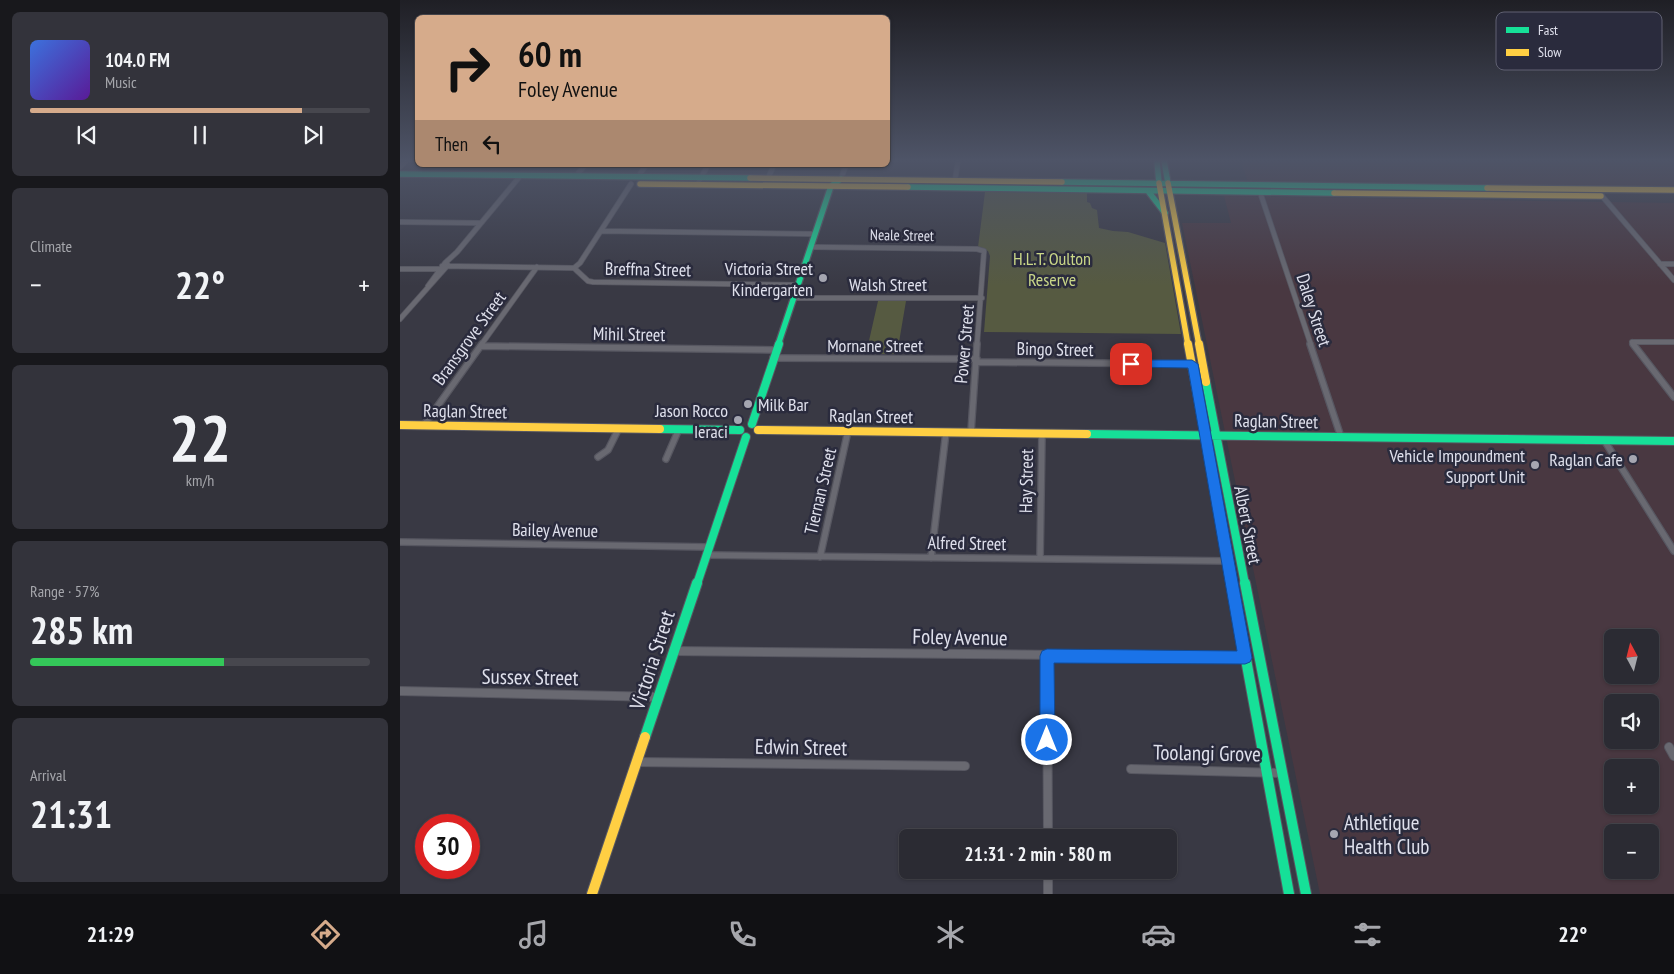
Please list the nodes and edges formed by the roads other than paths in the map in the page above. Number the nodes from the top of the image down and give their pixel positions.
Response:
1 (498, 203) edge
2 (619, 203) edge
3 (825, 203) edge
4 (1157, 203) edge
5 (1163, 203) edge
6 (1170, 203) edge
7 (1264, 203) edge
8 (1608, 203) edge
9 (1165, 213) junction
10 (400, 222) edge
11 (481, 223) junction
12 (1171, 225) junction
13 (601, 231) junction
14 (815, 234) junction
15 (811, 247) junction
16 (985, 259) joint
17 (1178, 262) junction
18 (1660, 264) junction
19 (1674, 264) edge
20 (537, 267) junction
21 (574, 268) junction
22 (400, 269) edge
23 (443, 269) junction
24 (1674, 280) edge
25 (798, 285) junction
26 (793, 298) junction
27 (982, 298) junction
28 (400, 319) edge
29 (1189, 342) junction
30 (1198, 342) junction
31 (1674, 342) edge
32 (481, 346) junction
33 (775, 354) junction
34 (977, 361) junction
35 (1192, 364) junction
36 (1196, 381) junction
37 (1205, 381) junction
38 (1674, 397) edge
39 (752, 424) junction
40 (400, 425) edge
41 (424, 425) junction
42 (619, 428) junction
43 (678, 429) junction
44 (740, 430) junction
45 (758, 430) junction
46 (848, 431) junction
47 (946, 432) junction
48 (971, 432) junction
49 (1042, 433) junction
50 (1206, 435) junction
51 (1216, 435) junction
52 (746, 437) junction
53 (1341, 437) junction
54 (1604, 440) junction
55 (1674, 440) edge
56 (598, 457) dead end
57 (666, 458) dead end
58 (400, 542) edge
59 (709, 547) junction
60 (1674, 551) edge
61 (706, 555) junction
62 (820, 556) junction
63 (931, 558) junction
64 (1040, 559) junction
65 (1228, 561) junction
66 (673, 650) junction
67 (1047, 656) junction
68 (1245, 658) junction
69 (400, 691) edge
70 (658, 697) junction
71 (1670, 747) dead end
72 (1674, 756) edge
73 (637, 762) junction
74 (965, 766) dead end
75 (1131, 769) dead end
76 (1267, 772) junction
77 (1281, 773) junction
78 (1048, 829) edge
79 (1048, 879) edge
80 (592, 894) edge
81 (1048, 894) edge
82 (1289, 894) edge
83 (1306, 894) edge

1 - 11 street
2 - 13 street
3 - 14 main road
4 - 9 main road
5 - 9 main road, Albert Street
6 - 12 main road, Albert Street
7 - 53 street, Daley Street
8 - 18 street
9 - 12 main road, Albert Street
10 - 11 street
11 - 23 street
12 - 17 main road, Albert Street
13 - 14 street
13 - 21 street
14 - 15 main road
15 - 16 street, Neale Street
15 - 25 main road
16 - 27 street, Power Street
17 - 29 main road, Albert Street
17 - 30 main road, Albert Street
18 - 19 street
18 - 24 street
20 - 21 street
20 - 23 street
20 - 32 street, Bransgrove Street
21 - 25 street, Breffna Street
22 - 23 street
23 - 28 street
25 - 26 main road
26 - 27 street, Walsh Street
26 - 33 main road
27 - 34 street, Power Street
29 - 30 main road
29 - 35 main road, Albert Street
30 - 37 main road, Albert Street
31 - 38 street
32 - 33 street, Mihil Street
32 - 41 street, Bransgrove Street
33 - 34 street, Mornane Street
33 - 39 main road
34 - 35 street, Bingo Street
34 - 48 street, Power Street
35 - 36 main road, Albert Street
36 - 37 main road
36 - 50 main road, Albert Street
37 - 51 main road, Albert Street
39 - 44 main road
39 - 45 main road
40 - 41 main road, Raglan Street
41 - 42 main road, Raglan Street
42 - 43 main road, Raglan Street
42 - 56 street
43 - 44 main road, Raglan Street
43 - 57 street
44 - 52 main road
45 - 46 main road, Raglan Street
45 - 52 main road
46 - 47 main road, Raglan Street
46 - 62 street, Tiernan Street
47 - 48 main road, Raglan Street
47 - 63 street
48 - 49 main road, Raglan Street
49 - 50 main road, Raglan Street
49 - 64 street, Hay Street
50 - 51 main road, Raglan Street
50 - 65 main road, Albert Street
51 - 53 main road, Raglan Street
51 - 77 main road, Albert Street
52 - 59 main road, Victoria Street
53 - 54 main road, Raglan Street
54 - 55 main road, Raglan Street
54 - 60 street
58 - 59 street, Bailey Avenue
59 - 61 main road, Victoria Street
61 - 62 street, Alfred Street
61 - 66 main road, Victoria Street
62 - 63 street, Alfred Street
63 - 64 street, Alfred Street
64 - 65 street, Alfred Street
65 - 68 main road, Albert Street
66 - 67 street, Foley Avenue
66 - 70 main road, Victoria Street
67 - 68 street, Foley Avenue
67 - 78 street
68 - 76 main road, Albert Street
69 - 70 street, Sussex Street
70 - 73 main road, Victoria Street
71 - 72 street
73 - 74 street, Edwin Street
73 - 80 main road, Victoria Street
75 - 76 street, Toolangi Grove
76 - 77 street, Toolangi Grove
76 - 82 main road, Albert Street
77 - 83 main road, Albert Street
79 - 81 street

